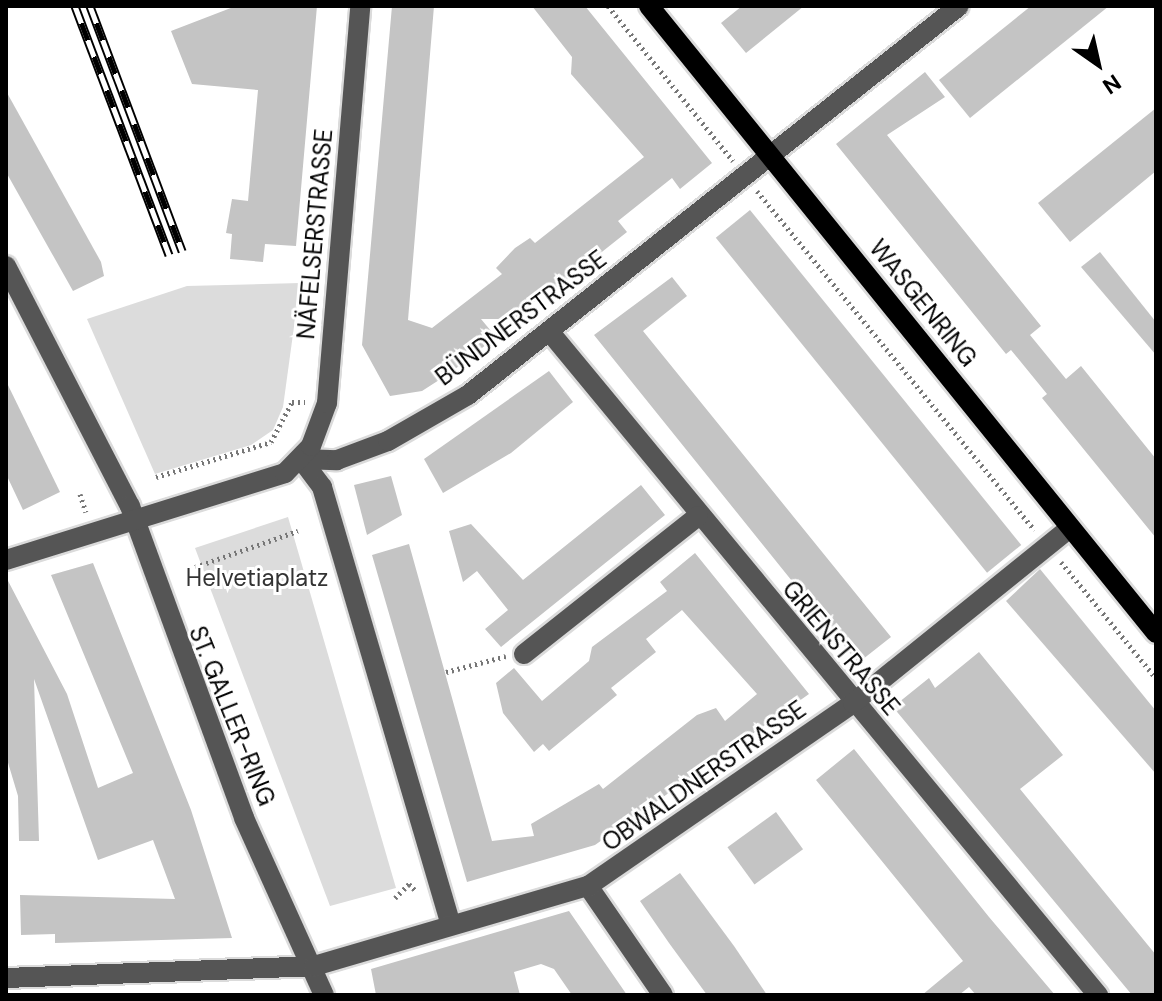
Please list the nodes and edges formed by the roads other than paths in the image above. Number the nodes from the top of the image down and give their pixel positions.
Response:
1 (360, 6) edge
2 (649, 6) edge
3 (959, 6) edge
4 (771, 156) junction
5 (6, 266) edge
6 (549, 331) junction
7 (301, 459) junction
8 (698, 516) junction
9 (137, 524) junction
10 (1070, 528) junction
11 (6, 560) edge
12 (1156, 633) edge
13 (524, 654) dead end
14 (853, 703) junction
15 (588, 886) junction
16 (450, 923) junction
17 (314, 966) junction
18 (6, 978) edge
19 (94, 986) edge
20 (324, 995) edge
21 (663, 995) edge
22 (1098, 995) edge

1 - 7 street, NÄFELSERSTRASSE
2 - 4 main road, WASGENRING
3 - 4 street, BÜNDNERSTRASSE
4 - 6 street, BÜNDNERSTRASSE
4 - 10 main road, WASGENRING
5 - 9 street, ST. GALLER-RING
6 - 7 street, BÜNDNERSTRASSE
6 - 8 street, GRIENSTRASSE
7 - 9 street
7 - 16 street
8 - 13 street
8 - 14 street, GRIENSTRASSE
9 - 11 street
9 - 17 street, ST. GALLER-RING
10 - 12 main road, WASGENRING
10 - 14 street, OBWALDNERSTRASSE
14 - 15 street, OBWALDNERSTRASSE
14 - 22 street, GRIENSTRASSE
15 - 16 street, OBWALDNERSTRASSE
15 - 21 street
16 - 17 street, OBWALDNERSTRASSE
17 - 19 street, OBWALDNERSTRASSE
17 - 20 street, ST. GALLER-RING
18 - 19 street, OBWALDNERSTRASSE

